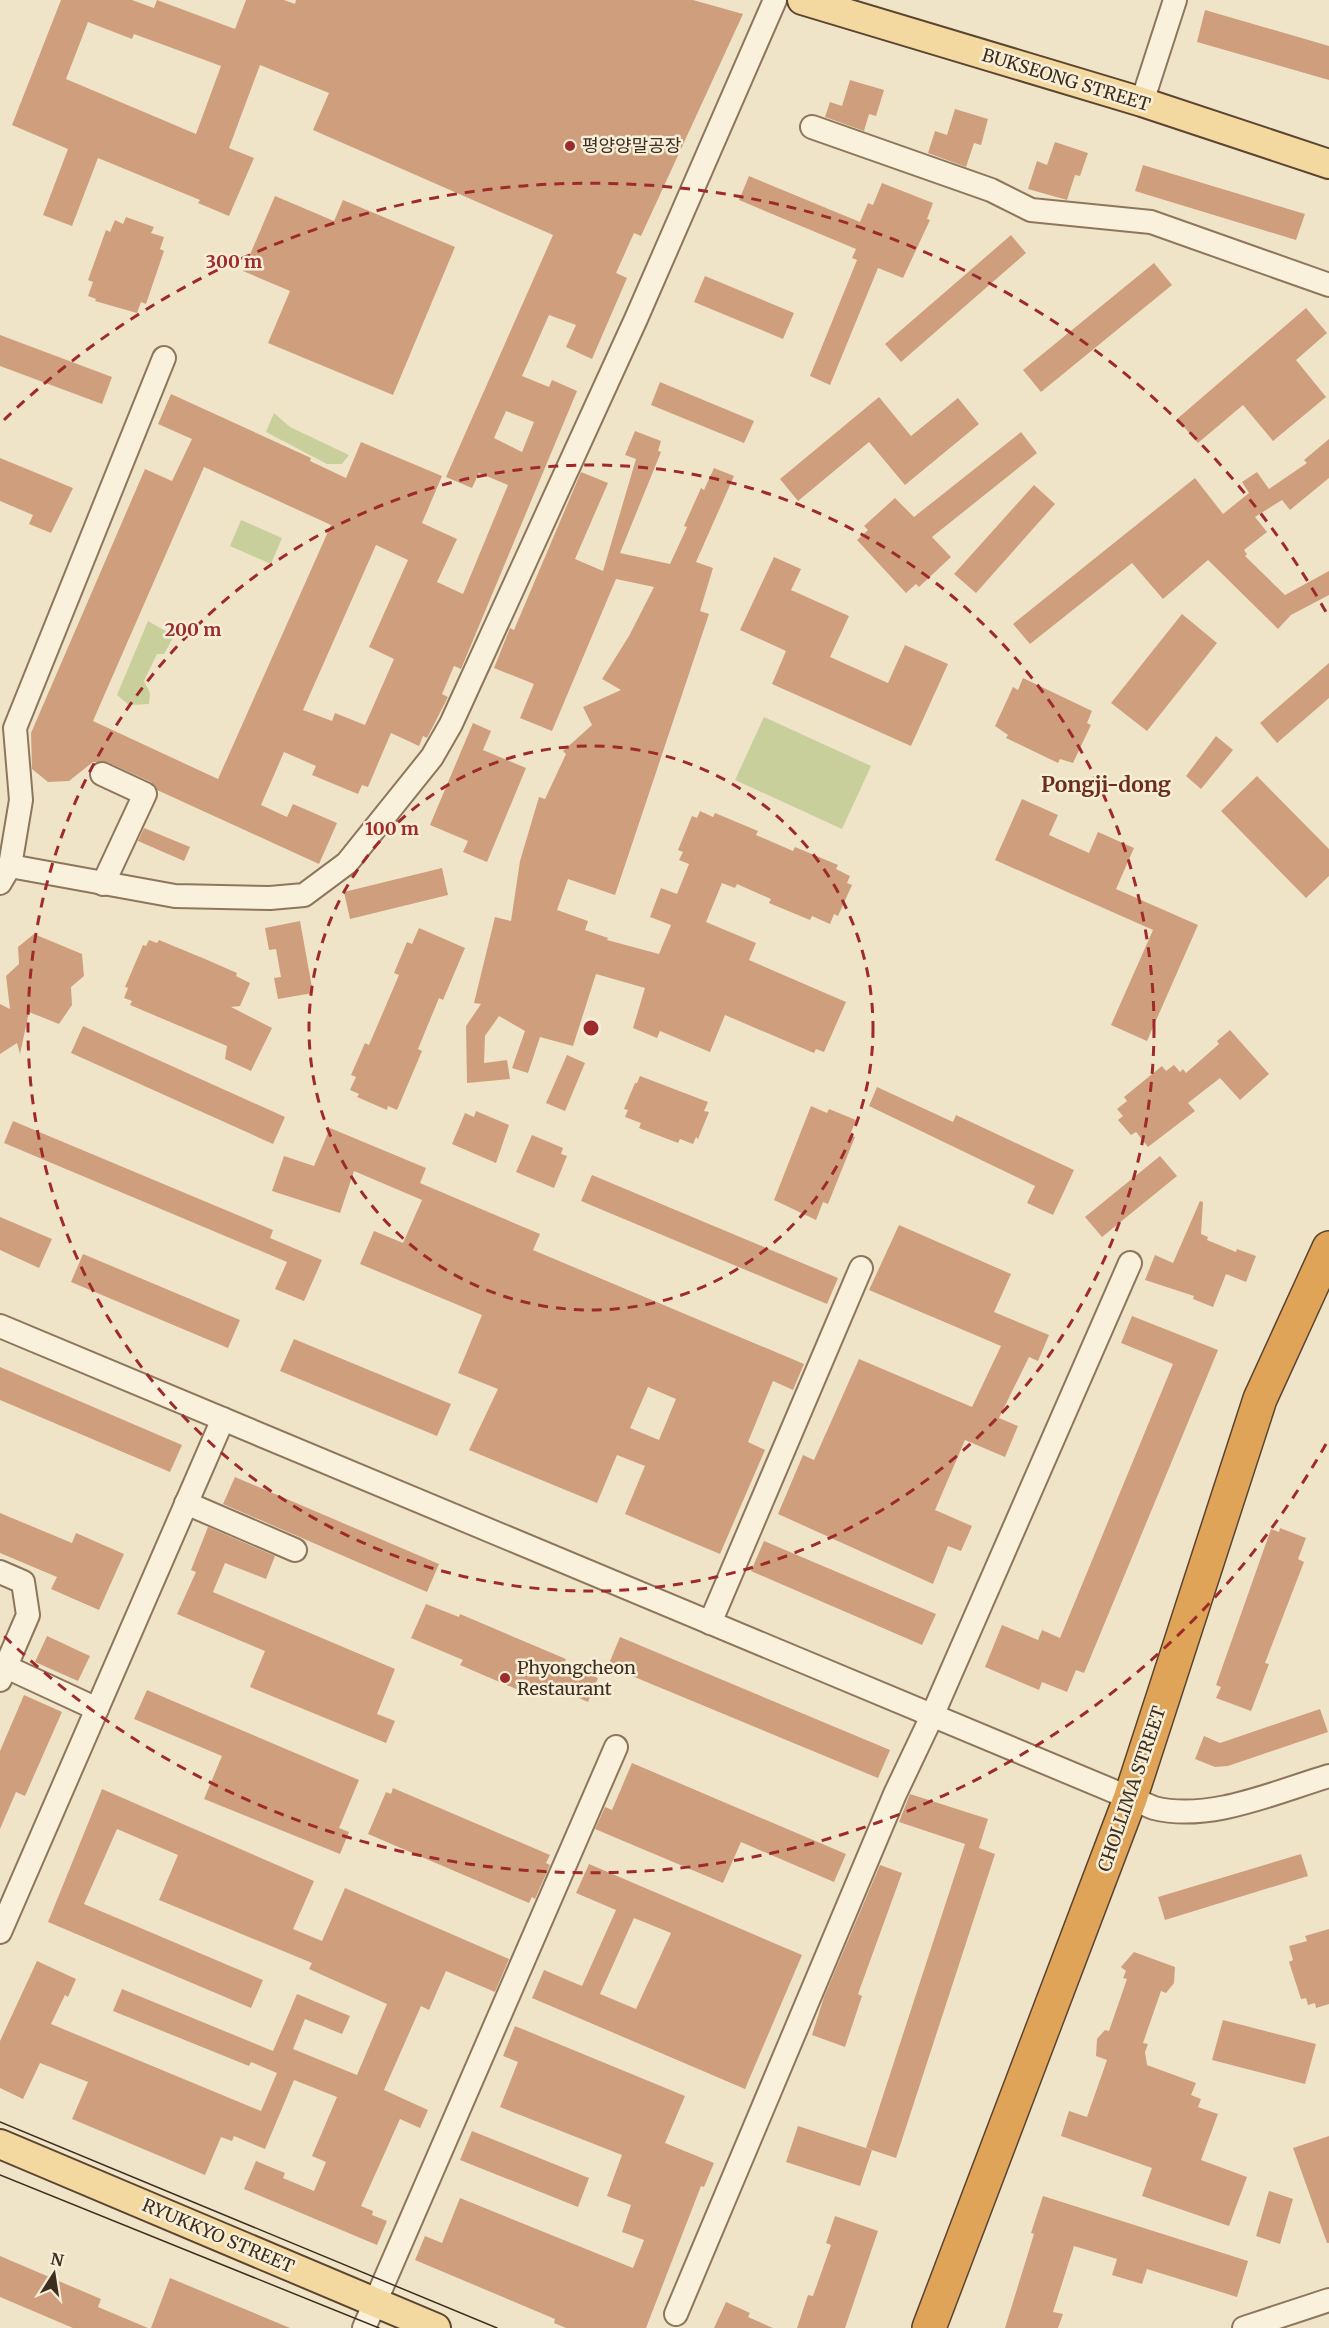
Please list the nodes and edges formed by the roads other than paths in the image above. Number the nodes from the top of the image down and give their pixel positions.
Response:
1 (775, 0) edge
2 (802, 0) edge
3 (1175, 0) edge
4 (1142, 102) junction
5 (812, 127) dead end
6 (1329, 164) edge
7 (1329, 285) edge
8 (164, 358) dead end
9 (102, 774) dead end
10 (5, 875) edge
11 (103, 884) junction
12 (1329, 1248) edge
13 (1130, 1263) dead end
14 (861, 1268) dead end
15 (0, 1326) edge
16 (223, 1419) junction
17 (186, 1503) junction
18 (295, 1550) dead end
19 (0, 1572) edge
20 (711, 1623) junction
21 (2, 1670) edge
22 (97, 1709) junction
23 (932, 1716) junction
24 (616, 1747) dead end
25 (1329, 1776) edge
26 (1130, 1799) junction
27 (0, 1932) edge
28 (0, 2144) edge
29 (1329, 2300) edge
30 (676, 2314) dead end
31 (369, 2315) edge
32 (436, 2328) edge
33 (929, 2328) edge
34 (1244, 2328) edge

1 - 11 street
2 - 4 main road, BUKSEONG STREET
3 - 4 street
4 - 6 main road, BUKSEONG STREET
5 - 7 street
8 - 10 street
9 - 11 street
10 - 11 street
12 - 26 highway, CHOLLIMA STREET
13 - 23 street
14 - 20 street
15 - 16 street
16 - 17 street
16 - 20 street
17 - 18 street
17 - 22 street
19 - 21 street
20 - 23 street
21 - 22 street
22 - 27 street
23 - 26 street
23 - 30 street
24 - 31 street
25 - 26 street
26 - 33 highway, CHOLLIMA STREET
28 - 31 main road, RYUKKYO STREET
29 - 34 street
31 - 32 main road, RYUKKYO STREET

